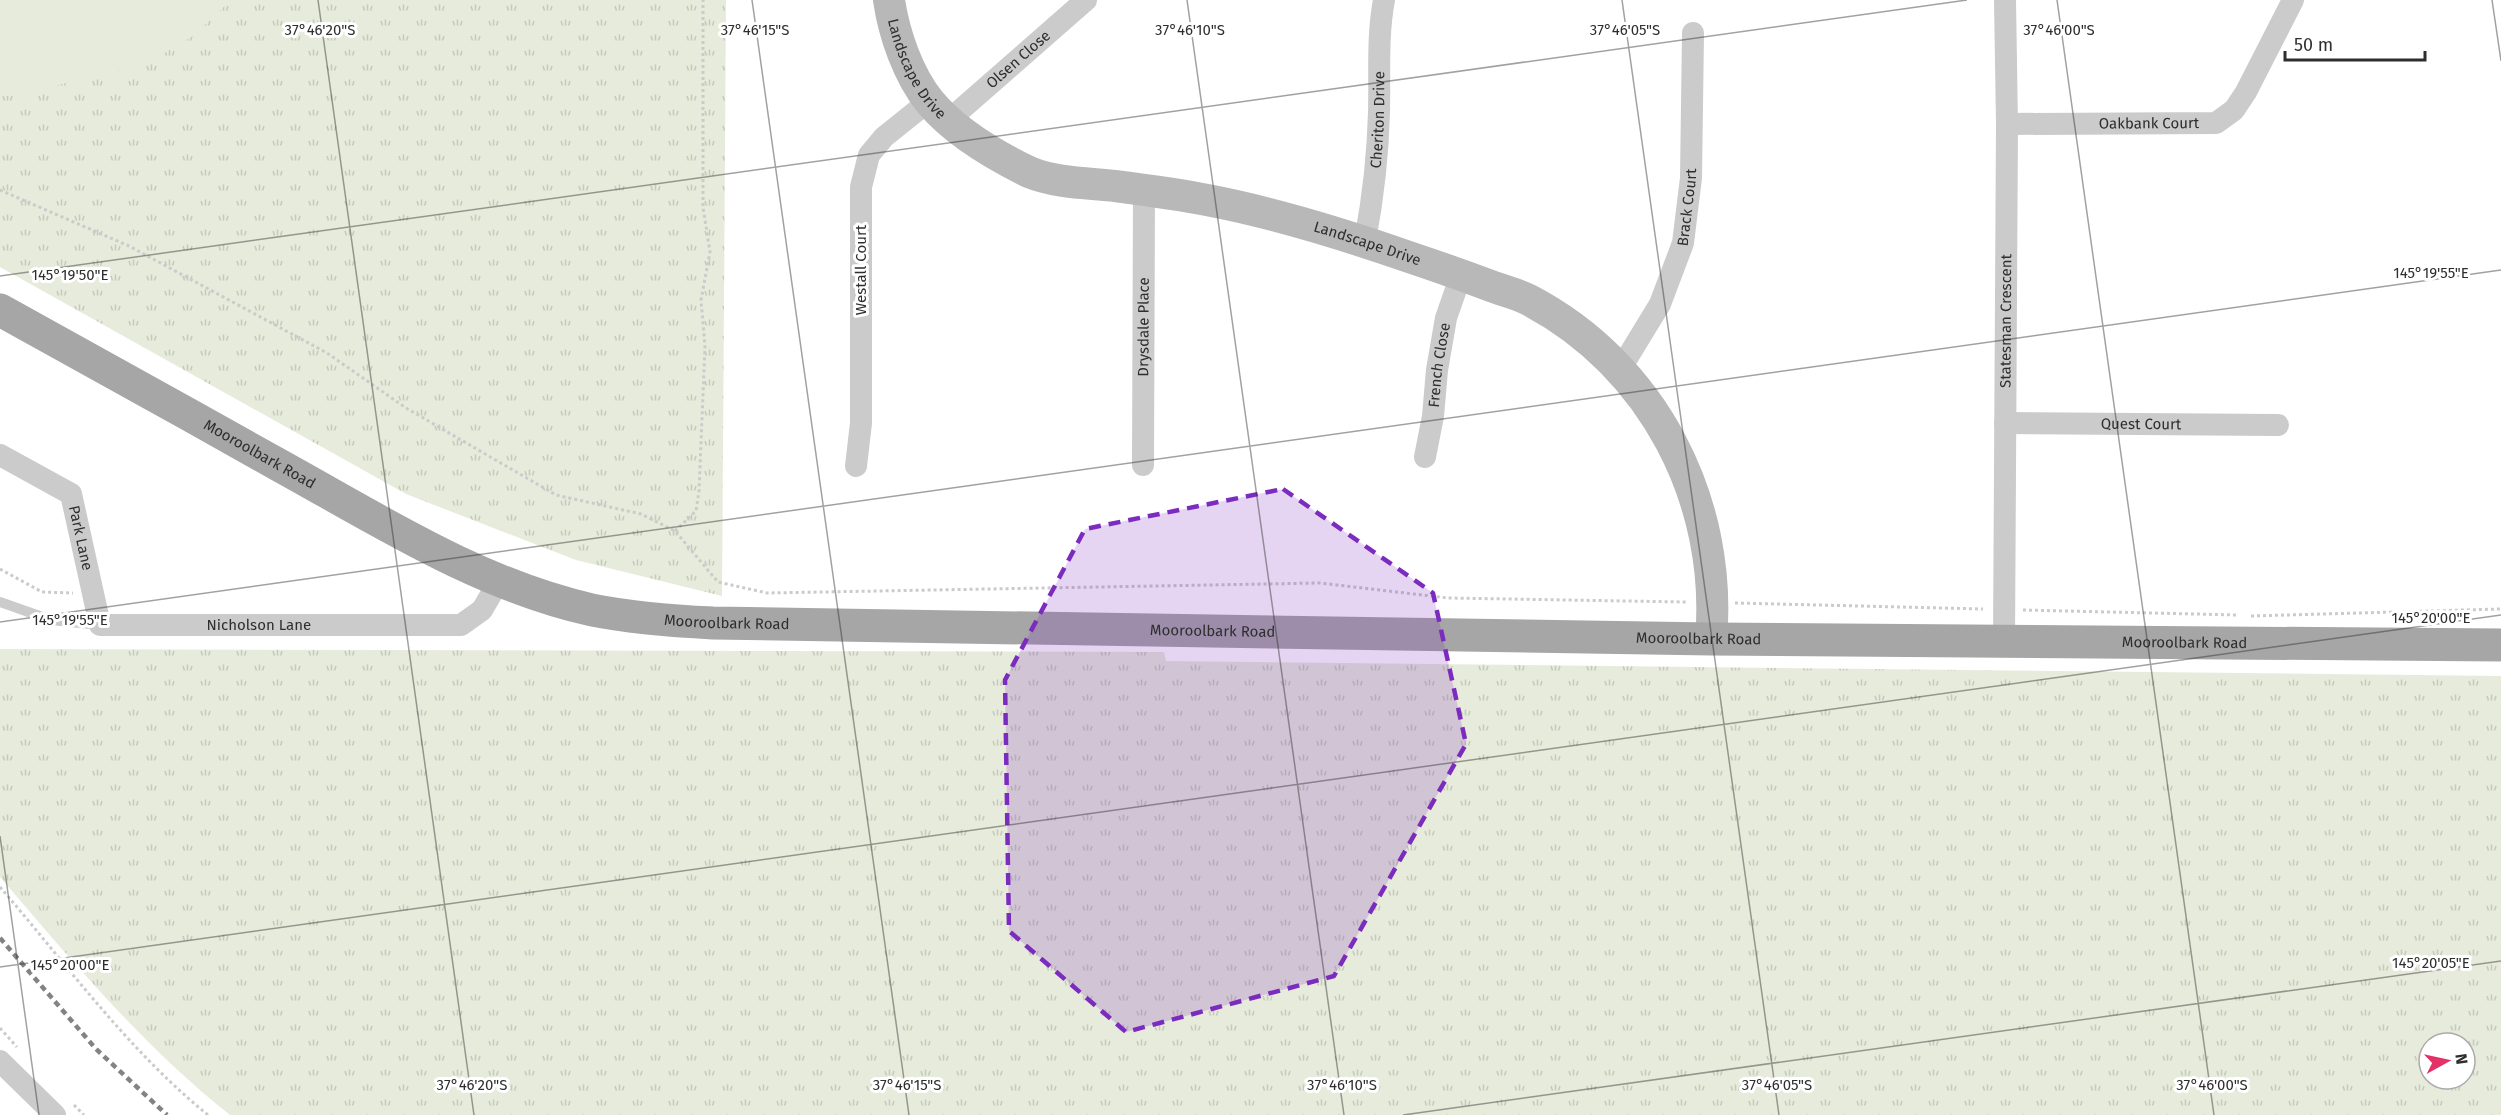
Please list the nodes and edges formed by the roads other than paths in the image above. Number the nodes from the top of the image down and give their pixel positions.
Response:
1 (889, 0) edge
2 (1086, 0) edge
3 (1384, 0) edge
4 (2005, 0) edge
5 (2293, 0) edge
6 (1693, 33) dead end
7 (939, 111) junction
8 (2007, 124) junction
9 (1144, 190) junction
10 (1365, 241) junction
11 (1461, 275) junction
12 (0, 310) edge
13 (1621, 368) junction
14 (2005, 423) junction
15 (2278, 425) dead end
16 (0, 455) edge
17 (1425, 457) dead end
18 (1143, 465) dead end
19 (856, 466) dead end
20 (499, 581) junction
21 (0, 602) edge
22 (100, 625) junction
23 (1711, 639) junction
24 (2004, 642) junction
25 (2501, 645) edge
26 (0, 1061) edge
27 (55, 1115) edge

1 - 7 street, Landscape Drive
2 - 7 street, Olsen Close
3 - 10 street, Cheriton Drive
4 - 8 street, Statesman Crescent
5 - 8 street, Oakbank Court
6 - 13 street, Brack Court
7 - 9 street, Landscape Drive
7 - 19 street, Westall Court
8 - 14 street, Statesman Crescent
9 - 10 street, Landscape Drive
9 - 18 street, Drysdale Place
10 - 11 street, Landscape Drive
11 - 13 street, Landscape Drive
11 - 17 street, French Close
12 - 20 main road, Mooroolbark Road
13 - 23 street, Landscape Drive
14 - 15 street, Quest Court
14 - 24 street, Statesman Crescent
16 - 22 street, Park Lane
20 - 22 street, Nicholson Lane
20 - 23 main road, Mooroolbark Road
21 - 22 lane, Nicholson Lane
23 - 24 main road, Mooroolbark Road
24 - 25 main road, Mooroolbark Road
26 - 27 street

